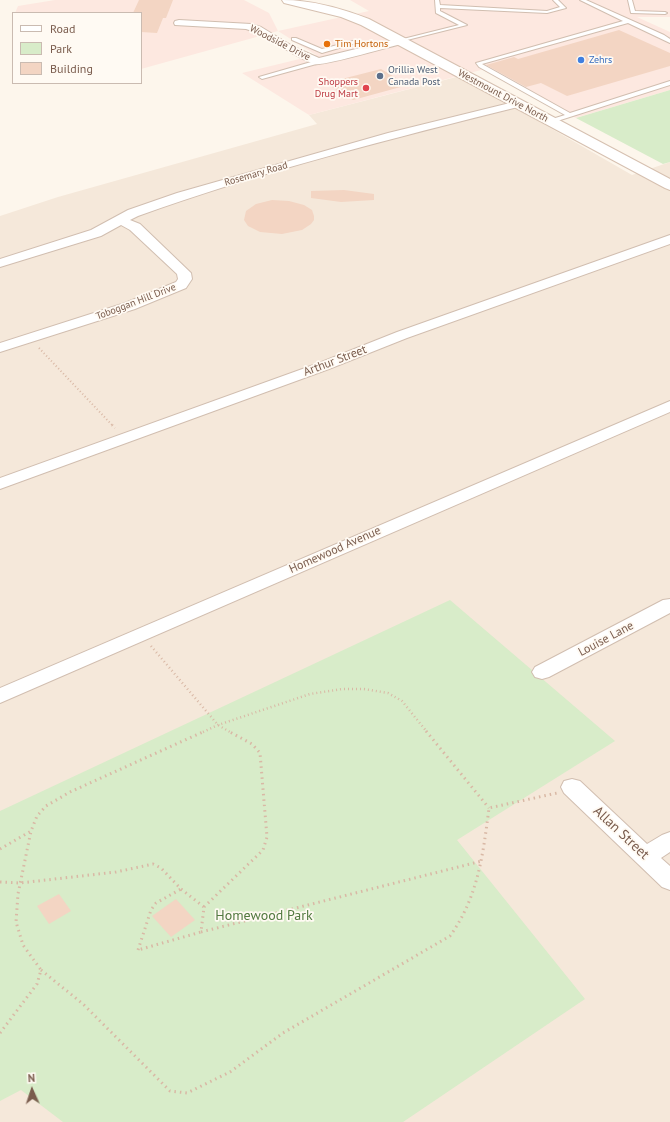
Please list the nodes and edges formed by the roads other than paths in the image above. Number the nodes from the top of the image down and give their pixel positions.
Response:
1 (288, 0) edge
2 (437, 0) edge
3 (555, 0) edge
4 (582, 0) edge
5 (630, 0) edge
6 (303, 3) edge
7 (437, 6) junction
8 (665, 13) dead end
9 (628, 21) junction
10 (179, 23) dead end
11 (294, 39) dead end
12 (401, 41) junction
13 (670, 41) edge
14 (353, 43) dead end
15 (318, 62) junction
16 (262, 77) dead end
17 (670, 83) edge
18 (518, 104) junction
19 (570, 114) junction
20 (551, 121) junction
21 (670, 185) edge
22 (121, 220) junction
23 (670, 239) edge
24 (0, 263) edge
25 (0, 348) edge
26 (670, 406) edge
27 (0, 484) edge
28 (670, 605) edge
29 (542, 672) dead end
30 (0, 696) edge
31 (572, 787) road end
32 (670, 841) edge
33 (646, 856) junction
34 (670, 880) edge

1 - 6 street, Westmount Drive North
2 - 7 lane
3 - 7 lane
4 - 9 lane
5 - 8 lane
6 - 12 street, Westmount Drive North
7 - 12 lane
9 - 13 lane
9 - 19 lane
10 - 15 street, Woodside Drive
11 - 14 lane
12 - 15 street, Woodside Drive
12 - 18 street, Westmount Drive North
15 - 16 lane
17 - 19 lane
18 - 20 street, Westmount Drive North
18 - 22 street, Rosemary Road
19 - 20 lane
20 - 21 street, Westmount Drive North
22 - 24 street, Rosemary Road
22 - 25 street, Toboggan Hill Drive
23 - 27 street, Arthur Street
26 - 30 street, Homewood Avenue
28 - 29 street, Louise Lane
31 - 33 street, Allan Street
32 - 33 street
33 - 34 street, Allan Street

